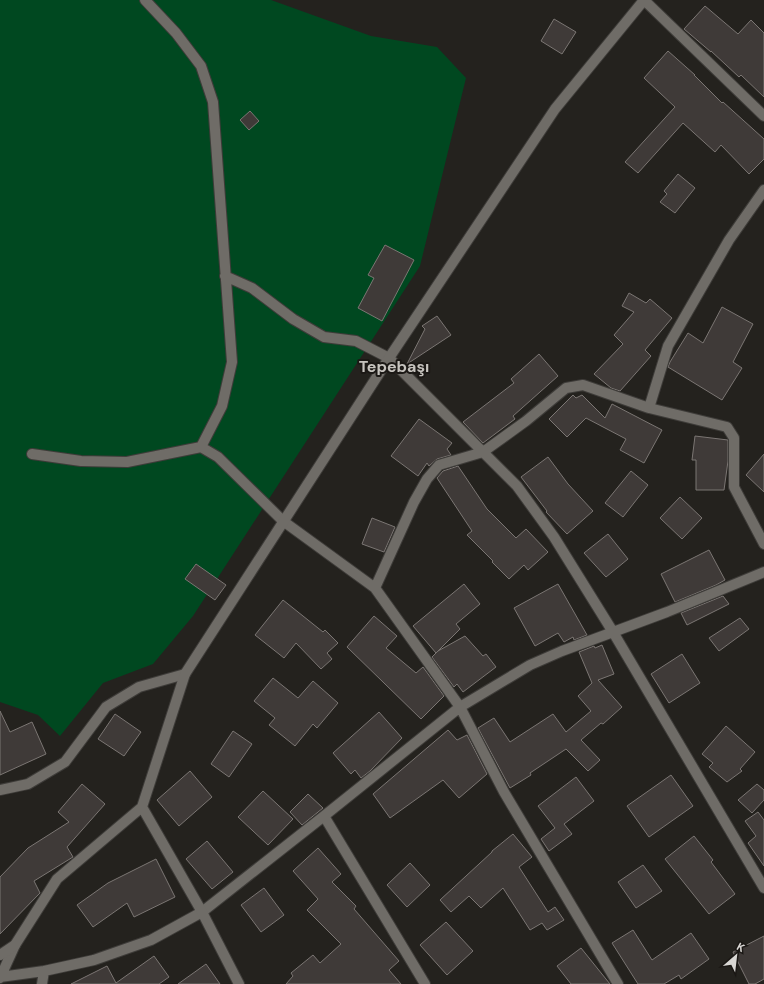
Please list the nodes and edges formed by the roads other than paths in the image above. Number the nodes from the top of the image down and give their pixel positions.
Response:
1 (145, 0) edge
2 (764, 116) edge
3 (764, 190) edge
4 (225, 276) junction
5 (389, 358) junction
6 (650, 408) junction
7 (201, 447) junction
8 (483, 452) junction
9 (32, 454) dead end
10 (283, 522) junction
11 (764, 544) edge
12 (764, 572) edge
13 (375, 588) junction
14 (613, 632) junction
15 (185, 674) junction
16 (460, 707) junction
17 (0, 790) edge
18 (142, 807) junction
19 (324, 816) junction
20 (764, 888) edge
21 (202, 912) junction
22 (15, 945) junction
23 (1, 953) edge
24 (44, 971) junction
25 (0, 978) edge
26 (42, 984) edge
27 (239, 984) edge
28 (425, 984) edge
29 (618, 984) edge

1 - 4 street
2 - 5 street
3 - 6 street
4 - 5 street
4 - 7 street
5 - 8 street
5 - 10 street
6 - 8 street
6 - 11 street
7 - 9 street
7 - 10 street
8 - 13 street
8 - 14 street
10 - 13 street
10 - 15 street
12 - 14 street
13 - 16 street
14 - 16 street
14 - 20 street
15 - 17 street
15 - 18 street
16 - 19 street
16 - 29 street
18 - 21 street
18 - 22 street
19 - 21 street
19 - 28 street
21 - 24 street
21 - 27 street
22 - 23 street
22 - 25 street
24 - 25 street
24 - 26 street

